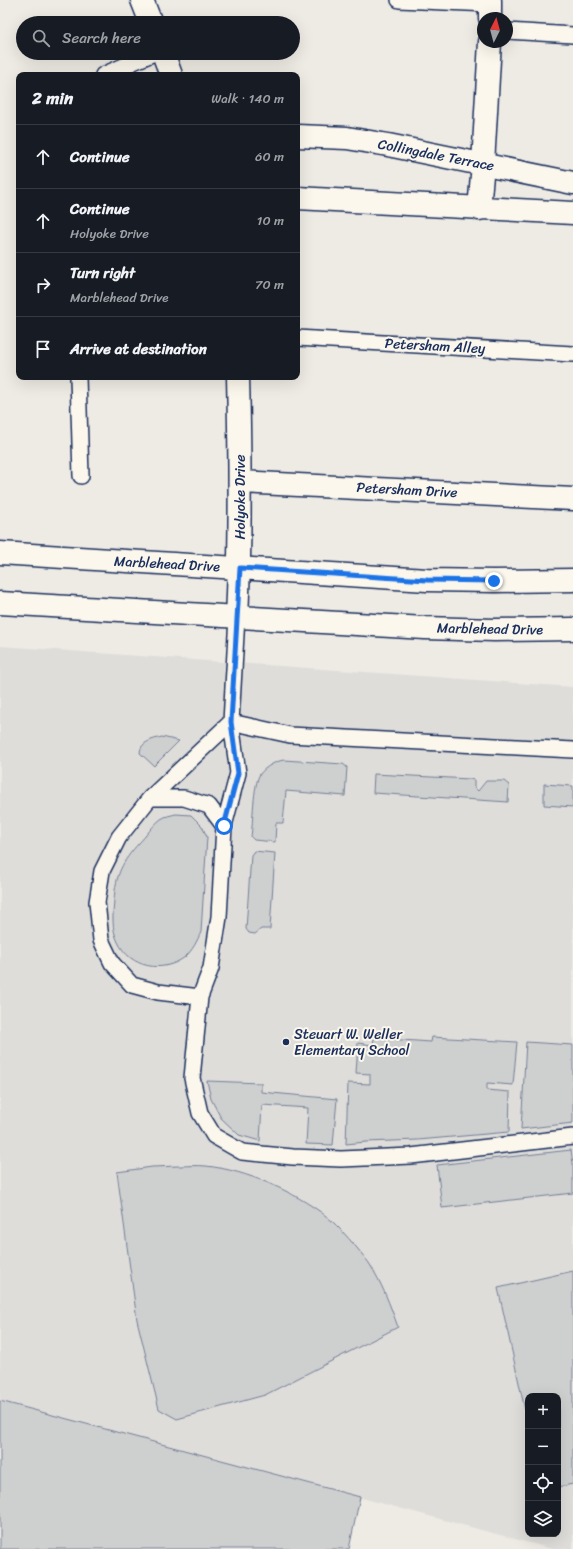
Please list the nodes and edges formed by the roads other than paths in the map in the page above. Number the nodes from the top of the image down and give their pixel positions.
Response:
1 (142, 0) edge
2 (399, 0) edge
3 (490, 7) edge
4 (148, 16) edge
5 (513, 31) edge
6 (573, 35) edge
7 (490, 48) edge
8 (138, 60) edge
9 (166, 60) edge
10 (110, 72) edge
11 (170, 72) edge
12 (300, 136) edge
13 (483, 164) junction
14 (573, 182) edge
15 (300, 198) edge
16 (479, 209) junction
17 (573, 213) edge
18 (300, 338) edge
19 (573, 354) edge
20 (78, 380) edge
21 (238, 380) edge
22 (81, 476) dead end
23 (241, 482) junction
24 (573, 499) edge
25 (0, 554) edge
26 (240, 568) junction
27 (573, 580) edge
28 (0, 603) edge
29 (237, 617) junction
30 (573, 629) edge
31 (231, 722) junction
32 (573, 750) edge
33 (150, 798) junction
34 (224, 826) junction
35 (200, 997) junction
36 (573, 1137) edge

1 - 4 street
2 - 3 lane
5 - 6 lane
7 - 13 street
8 - 10 lane
9 - 11 street
12 - 13 street, Collingdale Terrace
13 - 14 street, Collingdale Terrace
13 - 16 street
15 - 16 street
16 - 17 street
18 - 19 lane, Petersham Alley
20 - 22 lane
21 - 23 street, Holyoke Drive
23 - 24 street, Petersham Drive
23 - 26 street, Holyoke Drive
25 - 26 street, Marblehead Drive
26 - 27 street, Marblehead Drive
26 - 29 street, Holyoke Drive
28 - 29 street, Marblehead Drive
29 - 30 street, Marblehead Drive
29 - 31 lane
31 - 32 lane
31 - 33 lane
31 - 34 lane
33 - 34 lane
33 - 35 lane
34 - 35 lane
35 - 36 lane

